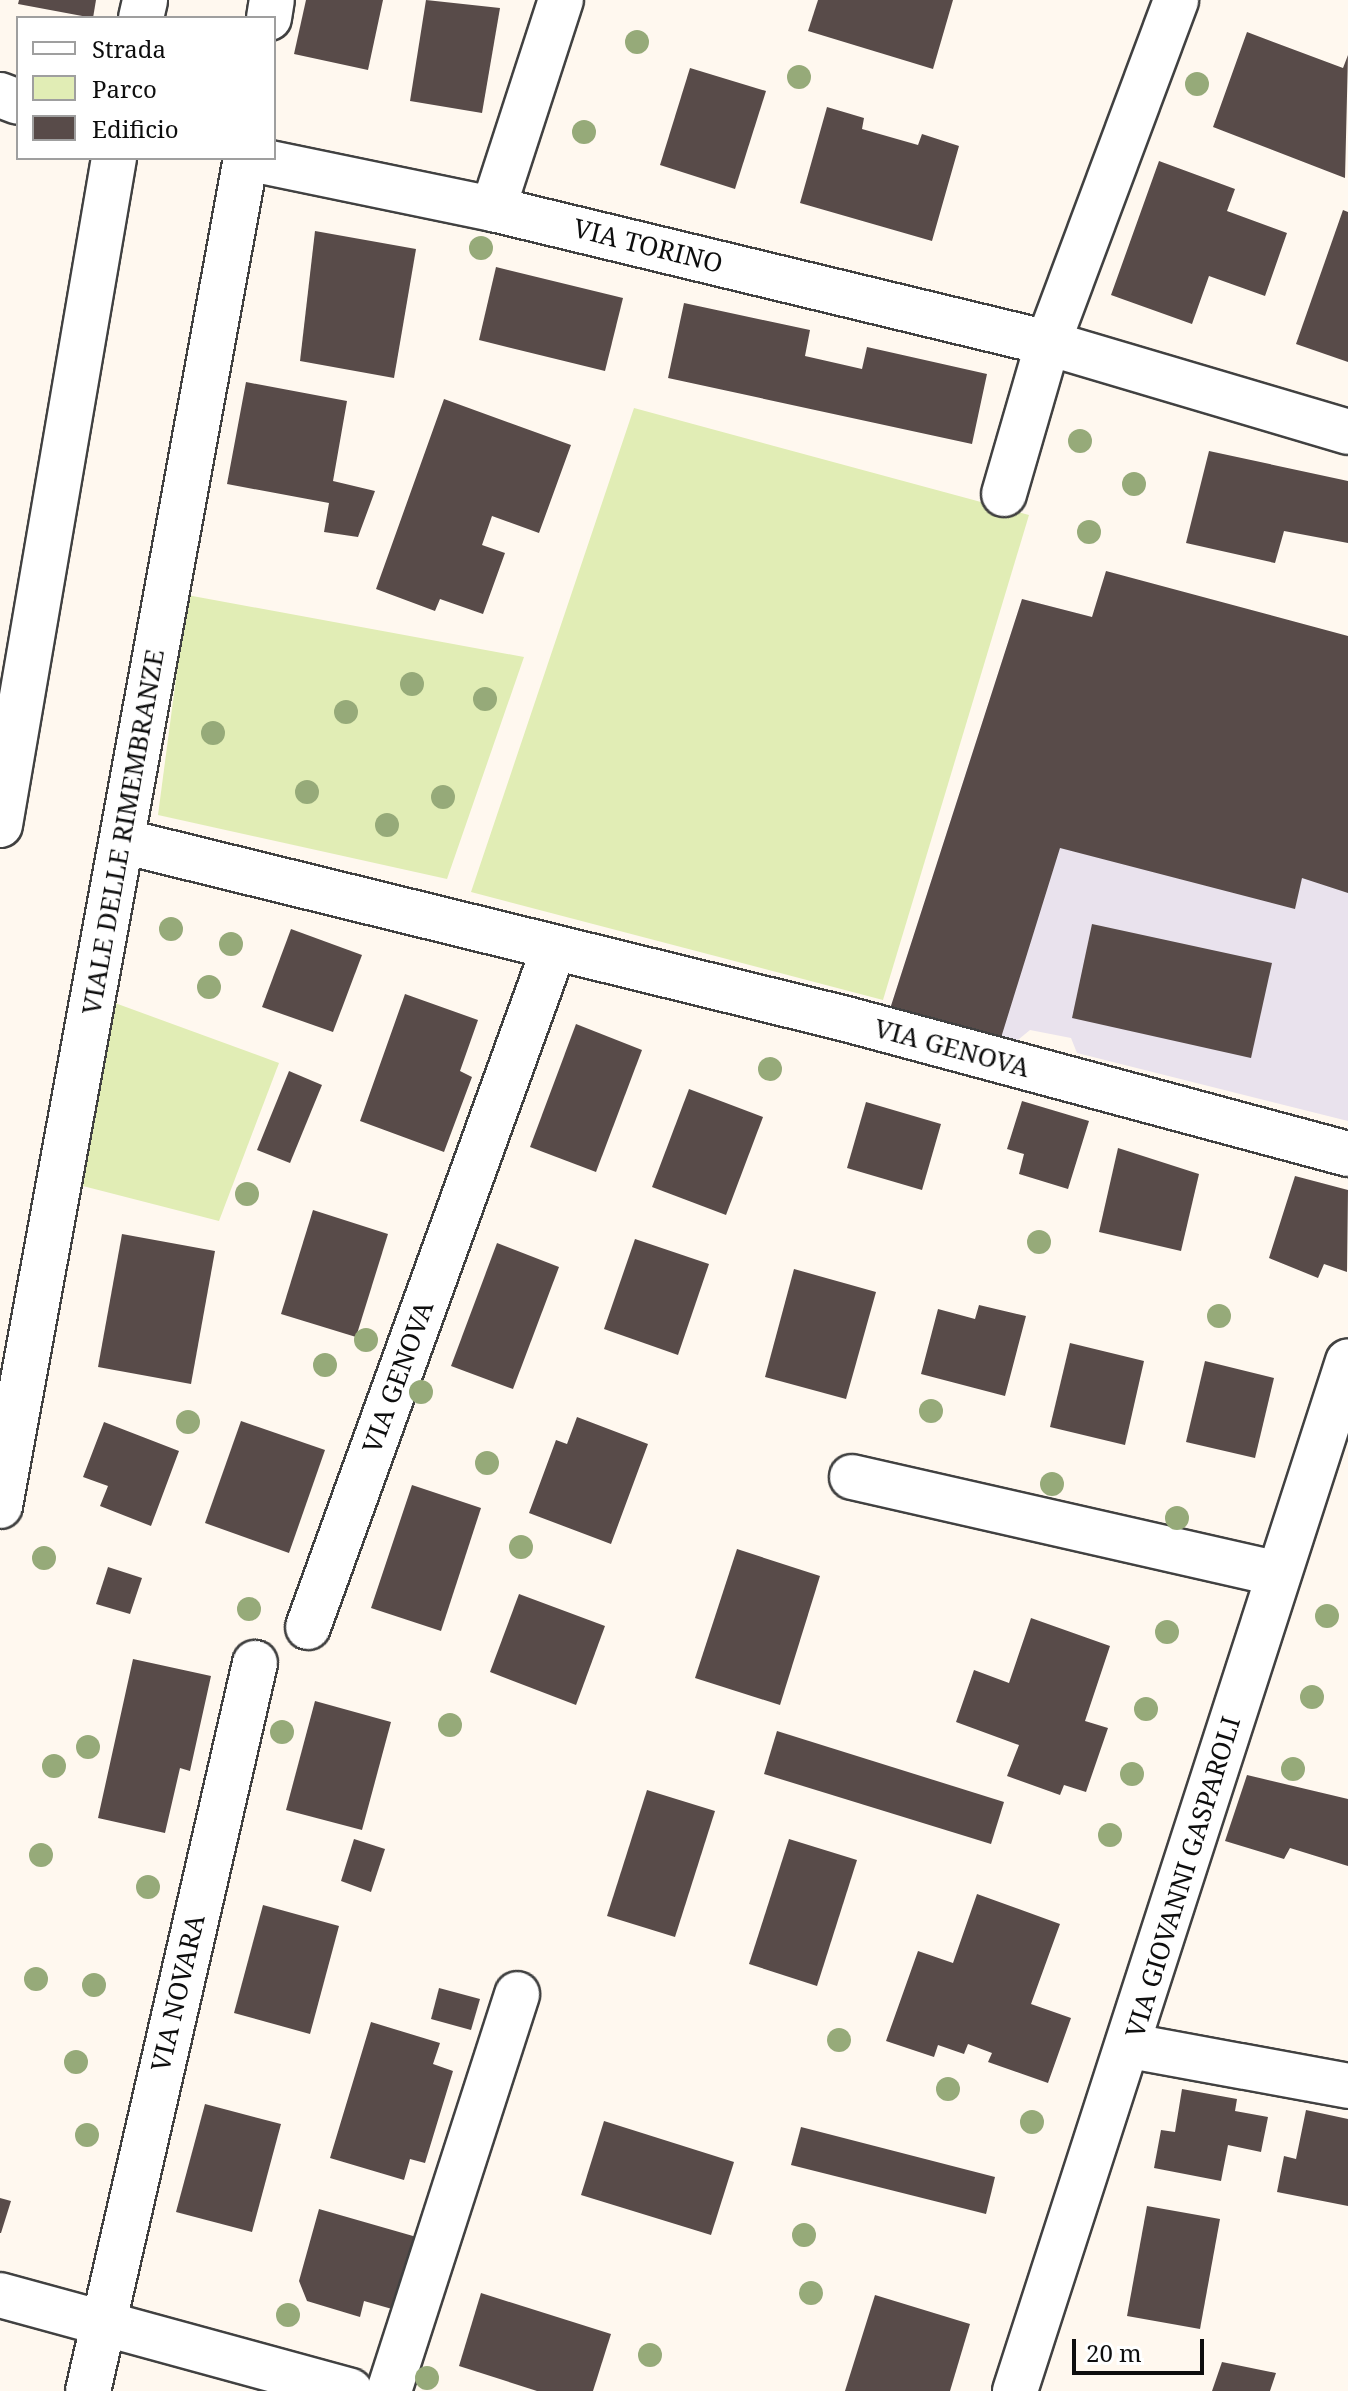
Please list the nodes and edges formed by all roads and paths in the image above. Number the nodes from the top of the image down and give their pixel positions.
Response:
1 (561, 0) edge
2 (1176, 0) edge
3 (114, 160) edge
4 (246, 160) edge
5 (256, 160) edge
6 (493, 209) junction
7 (1048, 343) junction
8 (1348, 432) edge
9 (1004, 494) dead end
10 (0, 825) edge
11 (122, 841) junction
12 (554, 948) junction
13 (1348, 1154) edge
14 (1348, 1361) edge
15 (852, 1477) dead end
16 (0, 1506) edge
17 (1278, 1574) junction
18 (308, 1627) dead end
19 (255, 1663) dead end
20 (517, 1994) dead end
21 (1131, 2046) junction
22 (1348, 2086) edge
23 (0, 2295) edge
24 (102, 2323) junction
25 (88, 2391) edge
26 (350, 2391) edge
27 (389, 2391) edge
28 (1015, 2391) edge

1 - 6 street
2 - 7 street
3 - 10 street
4 - 11 street, VIALE DELLE RIMEMBRANZE
5 - 6 street, VIA TORINO
6 - 7 street, VIA TORINO
7 - 8 street, VIA TORINO
7 - 9 street
11 - 12 street, VIA GENOVA
11 - 16 street, VIALE DELLE RIMEMBRANZE
12 - 13 street, VIA GENOVA
12 - 18 street, VIA GENOVA
14 - 17 street, VIA GIOVANNI GASPAROLI
15 - 17 street
17 - 21 street, VIA GIOVANNI GASPAROLI
19 - 24 street, VIA NOVARA
20 - 27 street
21 - 22 street
21 - 28 street, VIA GIOVANNI GASPAROLI
23 - 24 street
24 - 25 street, VIA NOVARA
24 - 26 street

